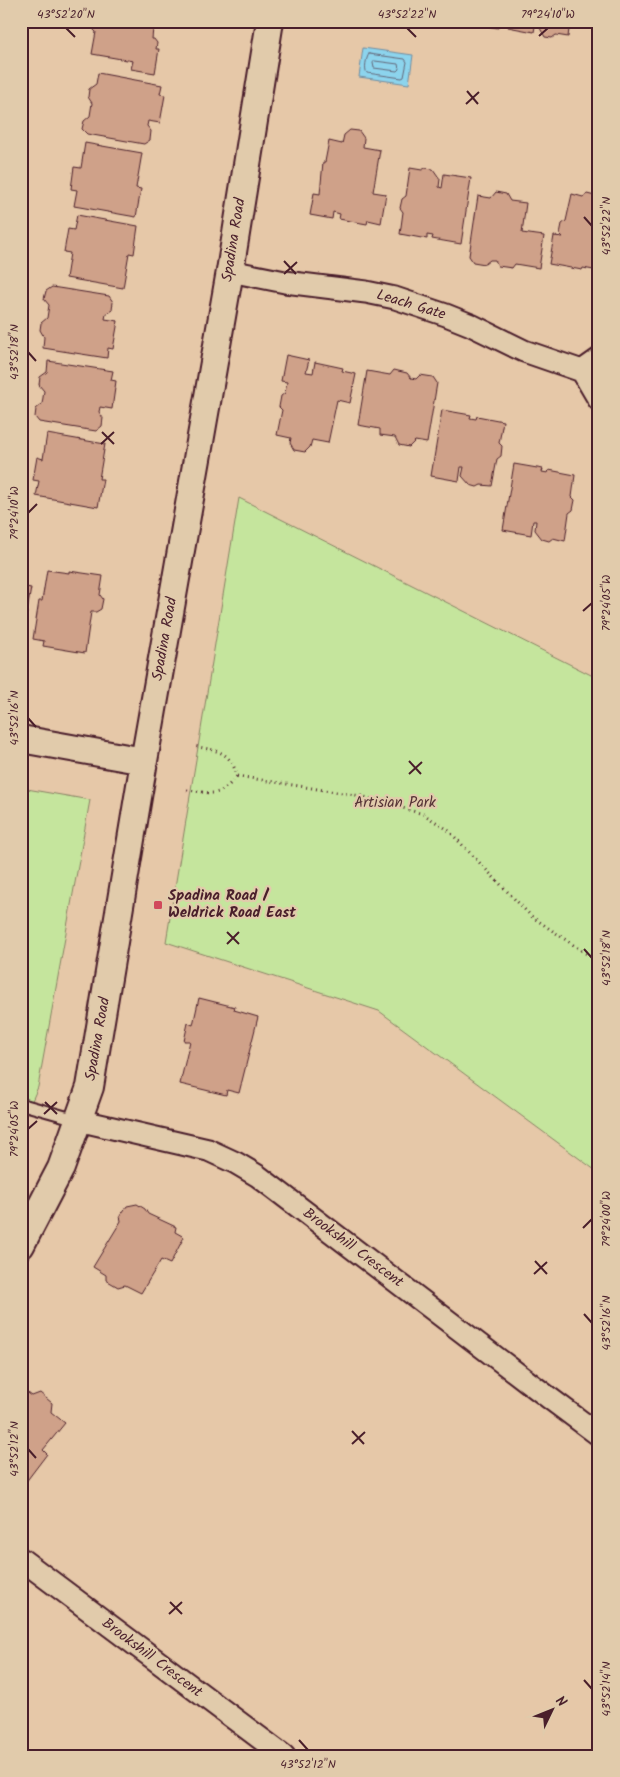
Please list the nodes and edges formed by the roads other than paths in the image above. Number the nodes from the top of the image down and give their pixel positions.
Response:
1 (270, 21) edge
2 (230, 271) junction
3 (591, 365) edge
4 (599, 400) edge
5 (21, 739) edge
6 (144, 761) junction
7 (21, 1104) edge
8 (78, 1120) junction
9 (21, 1245) edge
10 (599, 1434) edge
11 (21, 1559) edge
12 (284, 1756) edge

1 - 2 street, Spadina Road
2 - 3 street, Leach Gate
2 - 6 street, Spadina Road
3 - 4 street, Leach Gate
5 - 6 street
6 - 8 street, Spadina Road
7 - 8 lane
8 - 9 street, Spadina Road
8 - 10 street, Brookshill Crescent
11 - 12 street, Brookshill Crescent

